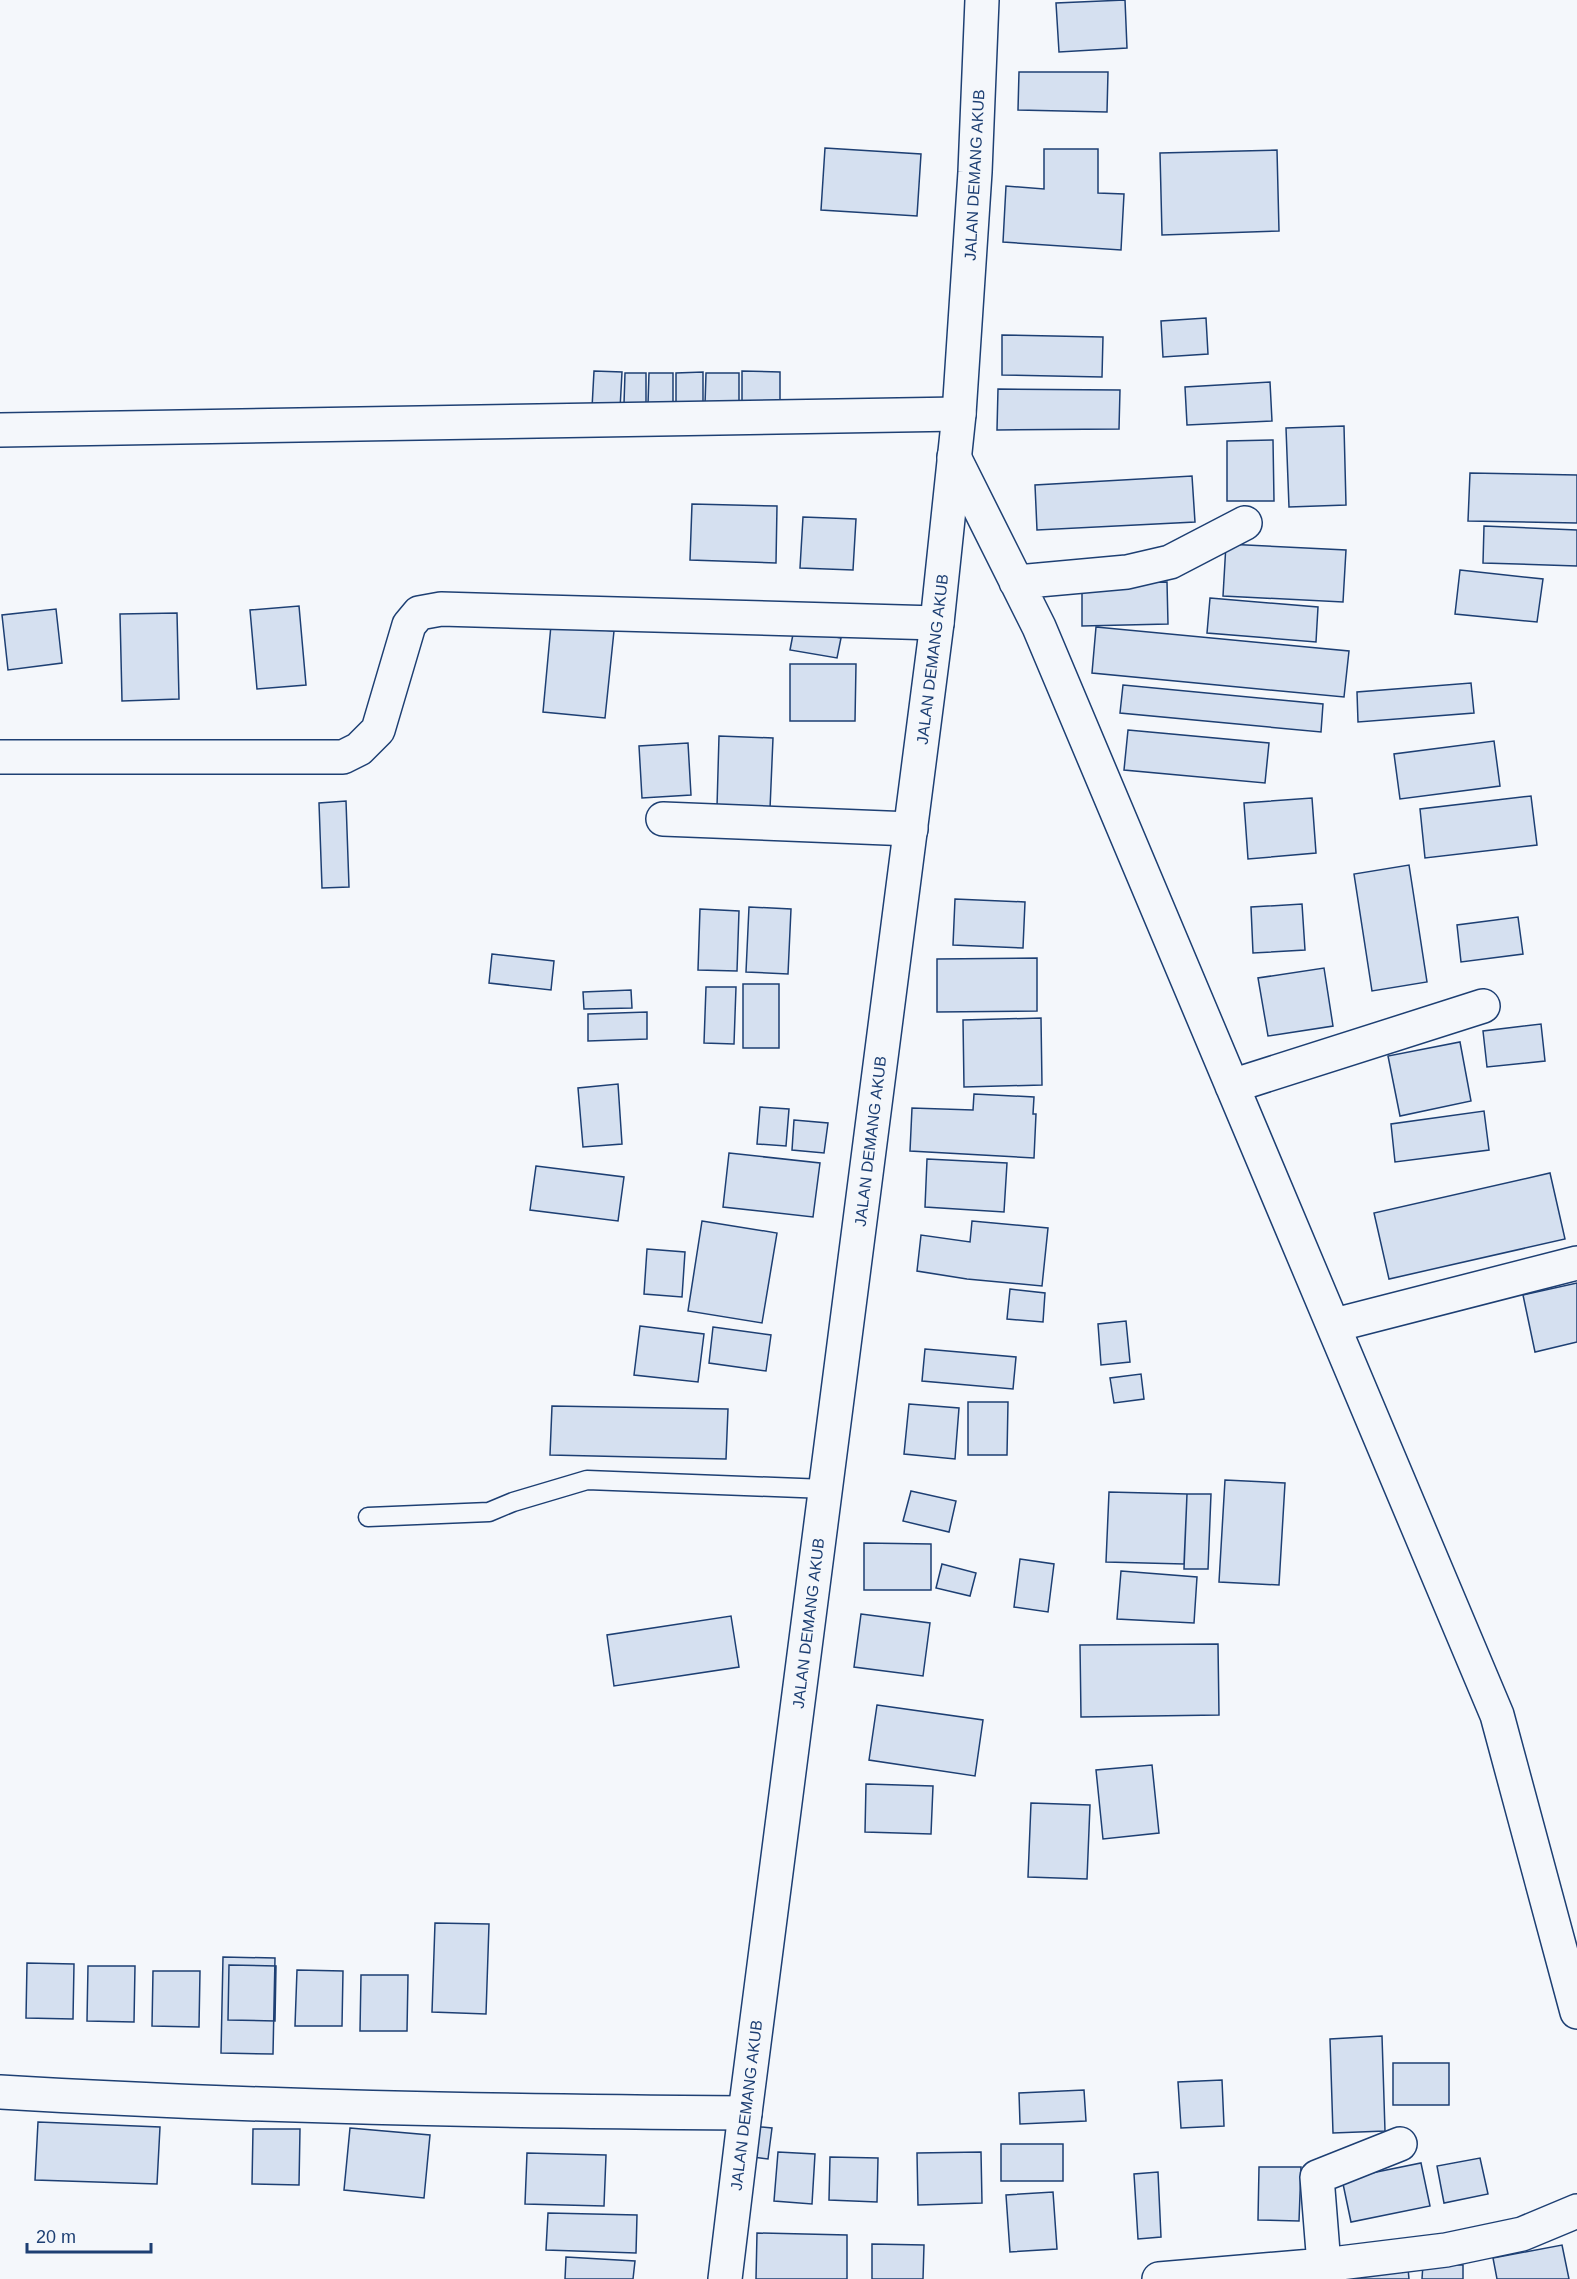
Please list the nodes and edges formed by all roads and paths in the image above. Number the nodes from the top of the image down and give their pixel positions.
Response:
1 (982, 0) edge
2 (959, 414) junction
3 (0, 430) edge
4 (954, 457) junction
5 (1245, 523) dead end
6 (1016, 582) junction
7 (937, 623) junction
8 (0, 757) edge
9 (663, 819) dead end
10 (911, 829) junction
11 (1483, 1006) dead end
12 (1232, 1086) junction
13 (1577, 1263) edge
14 (1335, 1325) junction
15 (826, 1489) junction
16 (368, 1517) dead end
17 (1577, 2012) edge
18 (0, 2092) edge
19 (745, 2113) junction
20 (1400, 2144) dead end
21 (1577, 2211) edge
22 (1324, 2265) junction
23 (725, 2279) edge
24 (1159, 2279) edge

1 - 2 street, JALAN DEMANG AKUB
2 - 3 street
2 - 4 street, JALAN DEMANG AKUB
4 - 6 street
4 - 7 street, JALAN DEMANG AKUB
5 - 6 street
6 - 12 street
7 - 8 street
7 - 10 street, JALAN DEMANG AKUB
9 - 10 street
10 - 15 street, JALAN DEMANG AKUB
11 - 12 street
12 - 14 street
13 - 14 street
14 - 17 street
15 - 16 lane
15 - 19 street, JALAN DEMANG AKUB
18 - 19 street
19 - 23 street, JALAN DEMANG AKUB
20 - 22 street
21 - 22 street
22 - 24 street

